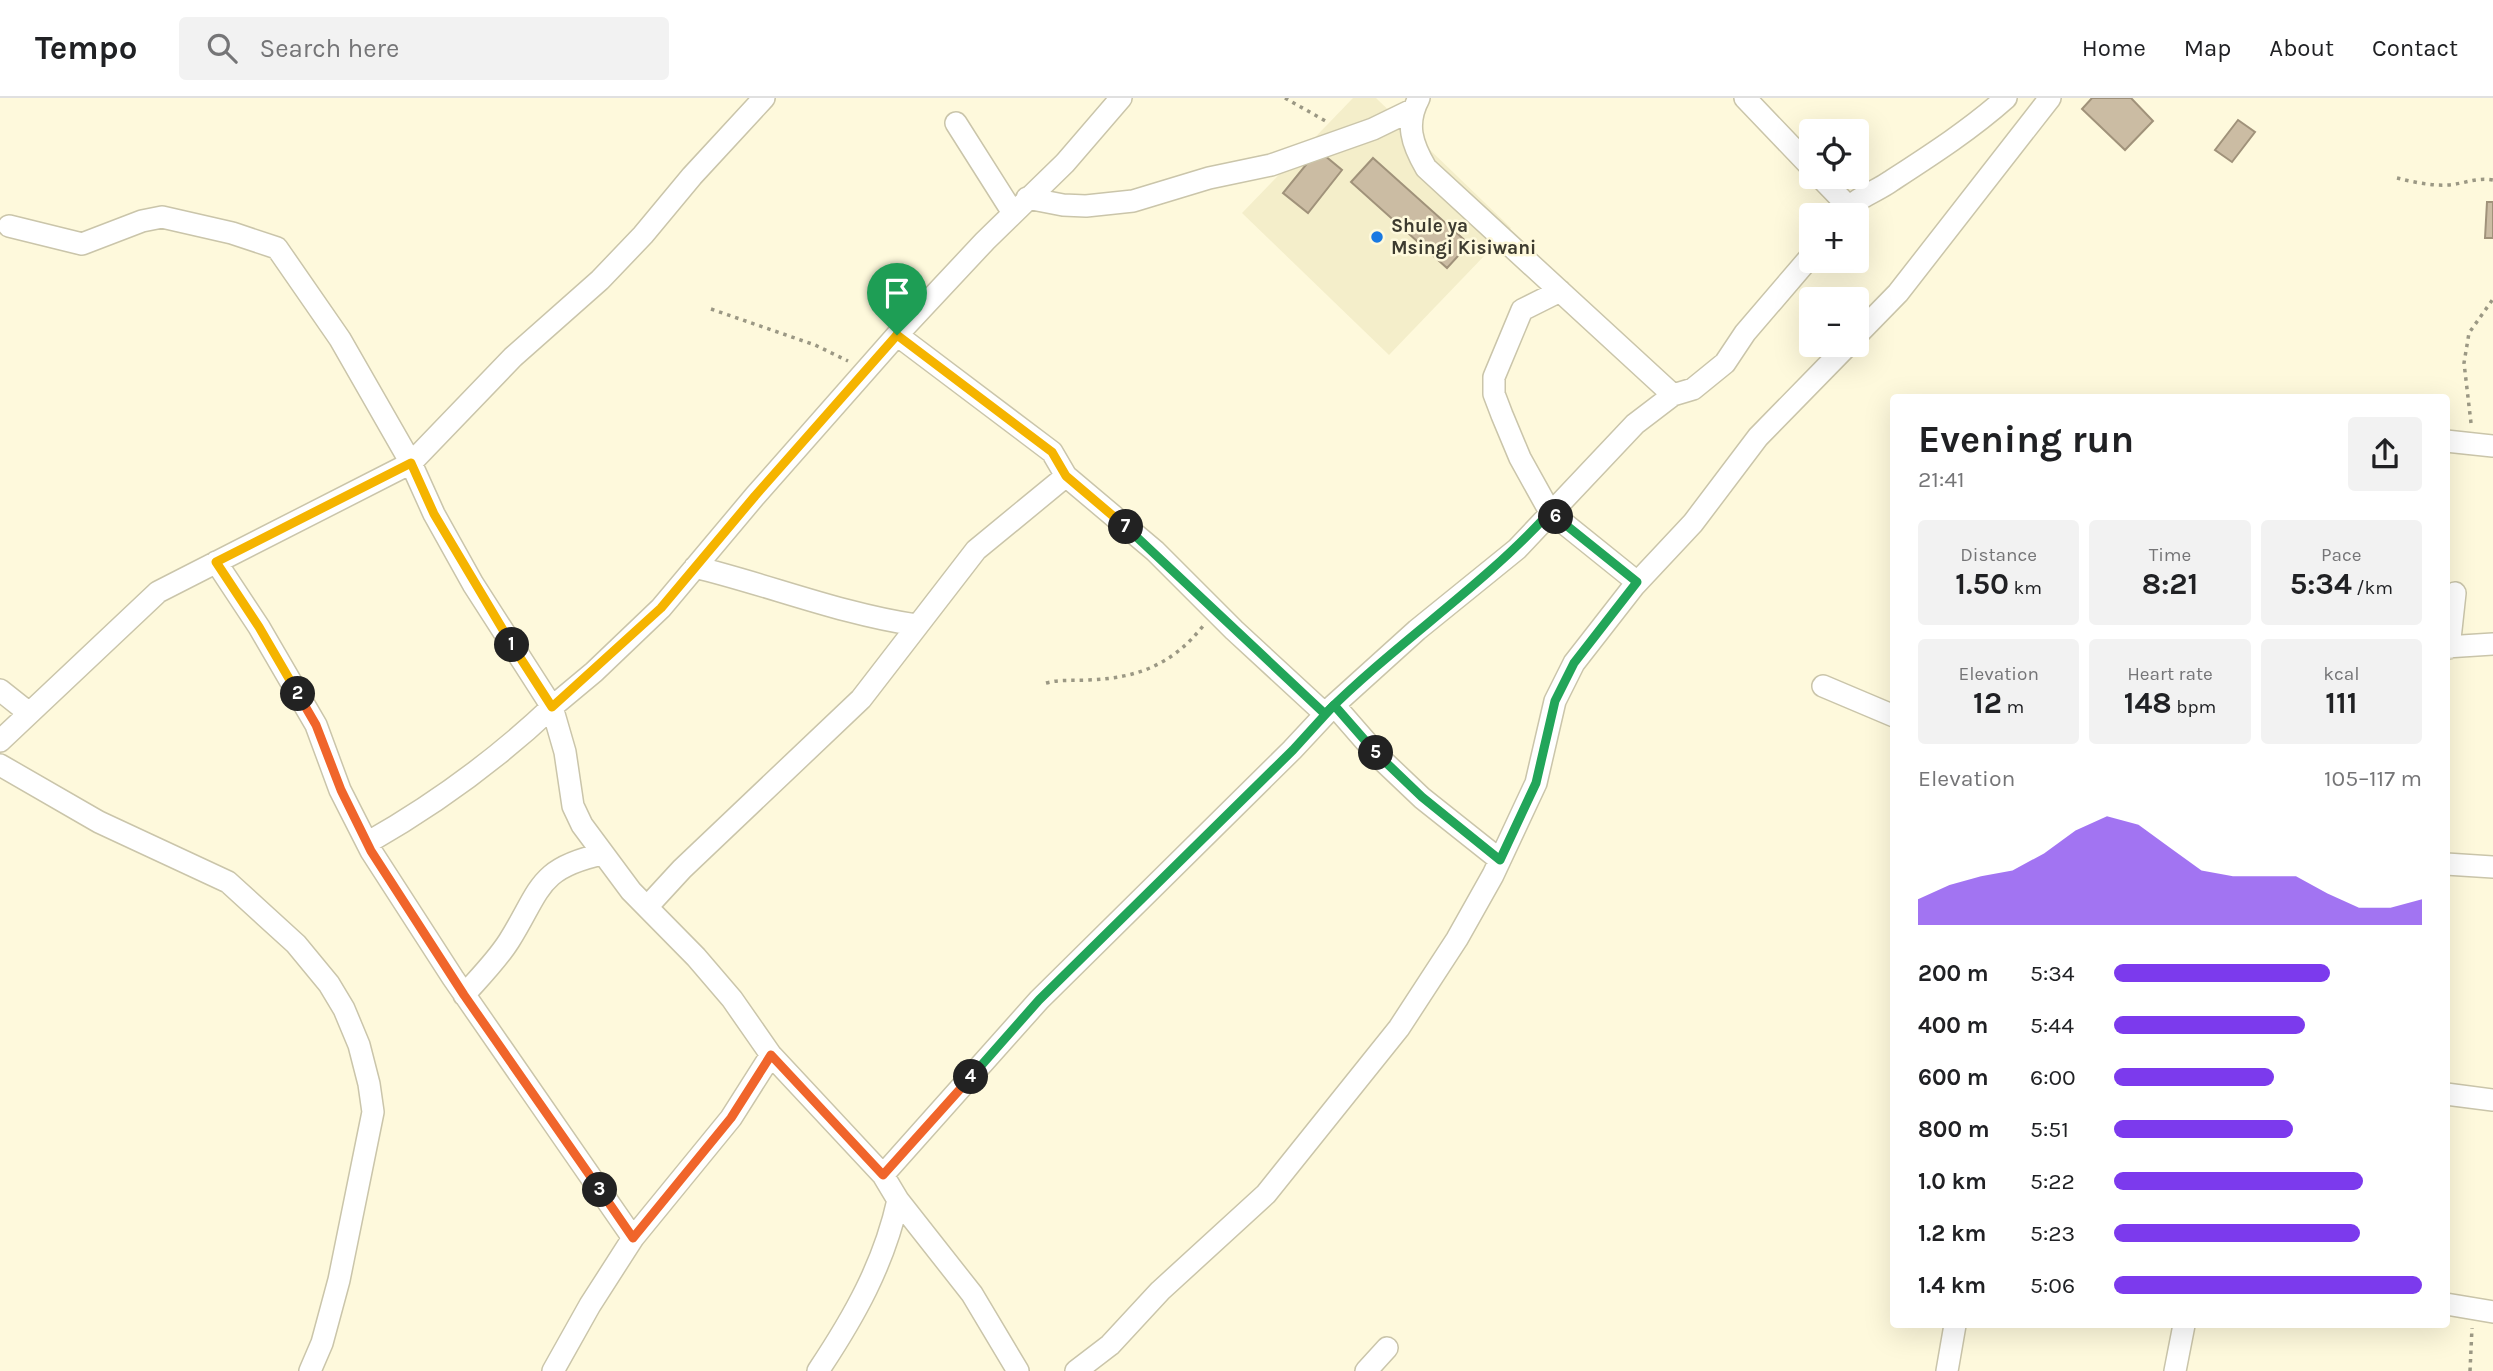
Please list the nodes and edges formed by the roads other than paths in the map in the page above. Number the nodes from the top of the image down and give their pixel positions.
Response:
1 (764, 98) edge
2 (1121, 98) edge
3 (1745, 98) edge
4 (2006, 98) edge
5 (2050, 98) edge
6 (1416, 104) edge
7 (956, 123) dead end
8 (1799, 154) edge
9 (1858, 203) edge
10 (1020, 206) junction
11 (9, 226) dead end
12 (1799, 270) edge
13 (1560, 291) junction
14 (1869, 323) edge
15 (897, 335) junction
16 (1836, 357) edge
17 (1673, 395) junction
18 (2450, 442) edge
19 (2485, 446) edge
20 (411, 463) junction
21 (1066, 476) junction
22 (1550, 512) junction
23 (216, 562) junction
24 (695, 567) junction
25 (1637, 582) junction
26 (2455, 593) dead end
27 (916, 625) junction
28 (2450, 632) edge
29 (2493, 644) edge
30 (2450, 648) edge
31 (1823, 686) dead end
32 (0, 690) edge
33 (552, 707) junction
34 (1330, 710) junction
35 (29, 713) junction
36 (1890, 714) edge
37 (0, 741) edge
38 (0, 765) edge
39 (367, 843) junction
40 (603, 853) junction
41 (1500, 860) junction
42 (2450, 864) edge
43 (2493, 867) edge
44 (647, 907) junction
45 (464, 995) junction
46 (771, 1055) junction
47 (2450, 1095) edge
48 (2493, 1100) edge
49 (883, 1175) junction
50 (898, 1200) junction
51 (633, 1238) junction
52 (2450, 1305) edge
53 (2484, 1311) edge
54 (1954, 1328) edge
55 (2183, 1328) edge
56 (1387, 1348) dead end
57 (310, 1371) edge
58 (553, 1371) edge
59 (818, 1371) edge
60 (1018, 1371) edge
61 (1076, 1371) edge
62 (1366, 1371) edge
63 (1947, 1371) edge
64 (2175, 1371) edge

1 - 20 street
2 - 10 street
3 - 8 street
4 - 9 street
5 - 14 street
6 - 10 street
6 - 13 street
7 - 10 street
10 - 15 street
11 - 20 street
12 - 17 street
13 - 17 street
13 - 22 street
15 - 21 street
15 - 24 street
16 - 25 street
17 - 22 street
18 - 19 street
20 - 23 street
20 - 33 street
21 - 27 street
21 - 34 street
22 - 25 street
22 - 34 street
23 - 35 street
23 - 39 street
24 - 27 street
24 - 33 street
25 - 41 street
26 - 28 street
27 - 44 street
29 - 30 street
31 - 36 street
32 - 35 street
33 - 39 street
33 - 40 street
34 - 41 street
34 - 49 street
35 - 37 street
38 - 57 street
39 - 45 street
40 - 44 street
40 - 45 street
41 - 61 street
42 - 43 street
44 - 46 street
45 - 51 street
46 - 49 street
46 - 51 street
47 - 48 street
49 - 50 street
50 - 59 street
50 - 60 street
51 - 58 street
52 - 53 street
54 - 63 street
55 - 64 street
56 - 62 street

